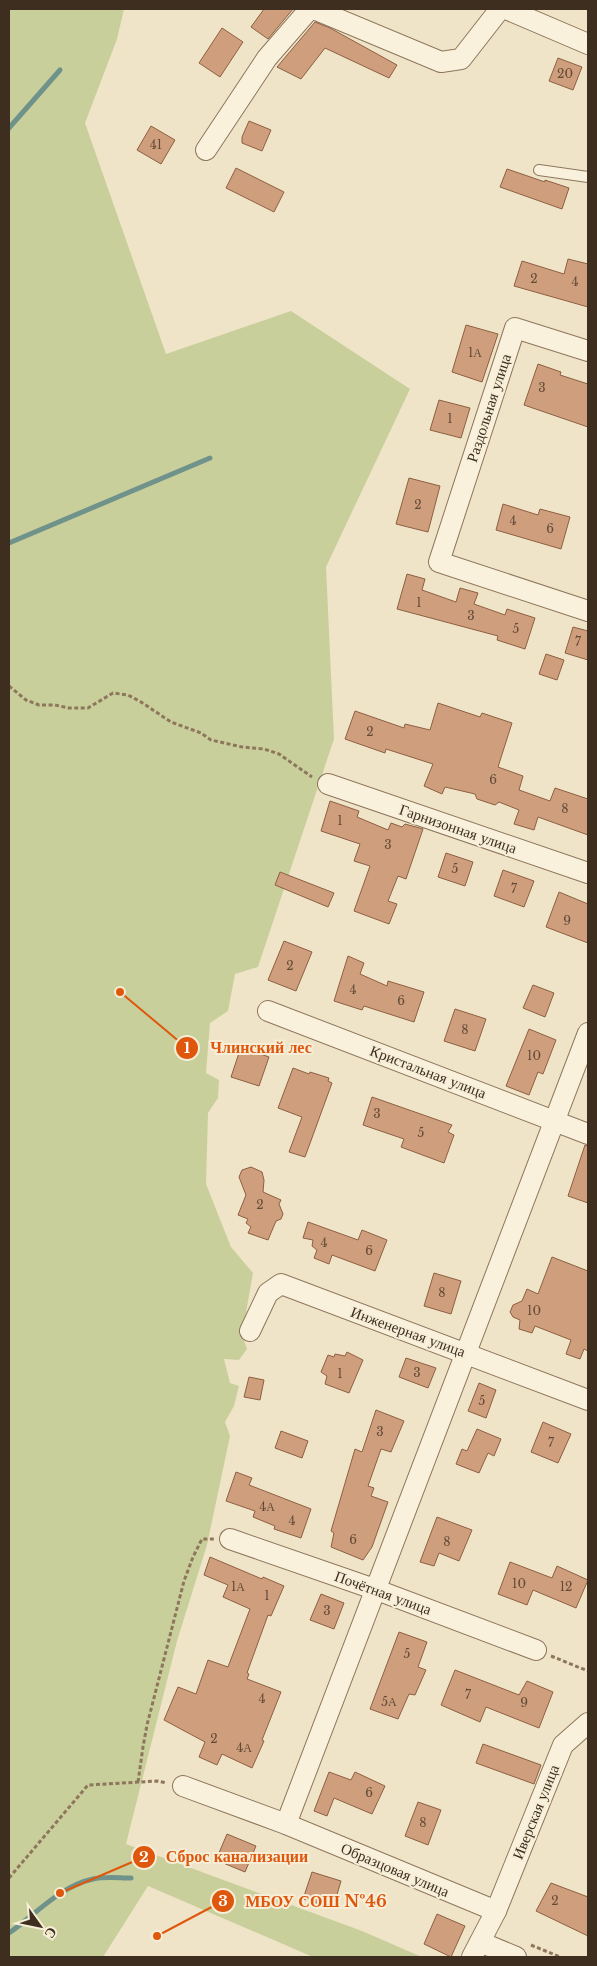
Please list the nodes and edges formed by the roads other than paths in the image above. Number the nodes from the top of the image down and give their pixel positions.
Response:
1 (500, 9) edge
2 (506, 9) edge
3 (532, 14) edge
4 (588, 44) edge
5 (206, 150) dead end
6 (539, 170) dead end
7 (588, 177) edge
8 (588, 350) edge
9 (588, 611) edge
10 (328, 784) road end
11 (588, 873) edge
12 (268, 1011) dead end
13 (588, 1033) edge
14 (555, 1121) junction
15 (588, 1134) edge
16 (250, 1331) dead end
17 (467, 1354) junction
18 (588, 1400) edge
19 (230, 1540) road end
20 (377, 1590) junction
21 (536, 1650) road end
22 (588, 1723) edge
23 (182, 1786) road end
24 (286, 1824) junction
25 (496, 1911) junction
26 (476, 1950) edge
27 (516, 1957) edge

1 - 5 street
2 - 3 street
3 - 4 street
6 - 7 lane
8 - 9 street, Раздольная улица
10 - 11 street, Гарнизонная улица
12 - 14 street, Кристальная улица
13 - 14 street
14 - 15 street, Кристальная улица
14 - 17 street
16 - 17 street, Инженерная улица
17 - 18 street, Инженерная улица
17 - 20 street
19 - 20 street, Почётная улица
20 - 21 street, Почётная улица
20 - 24 street
22 - 25 street, Иверская улица
23 - 24 street, Образцовая улица
24 - 25 street, Образцовая улица
25 - 26 street, Иверская улица
26 - 27 street

